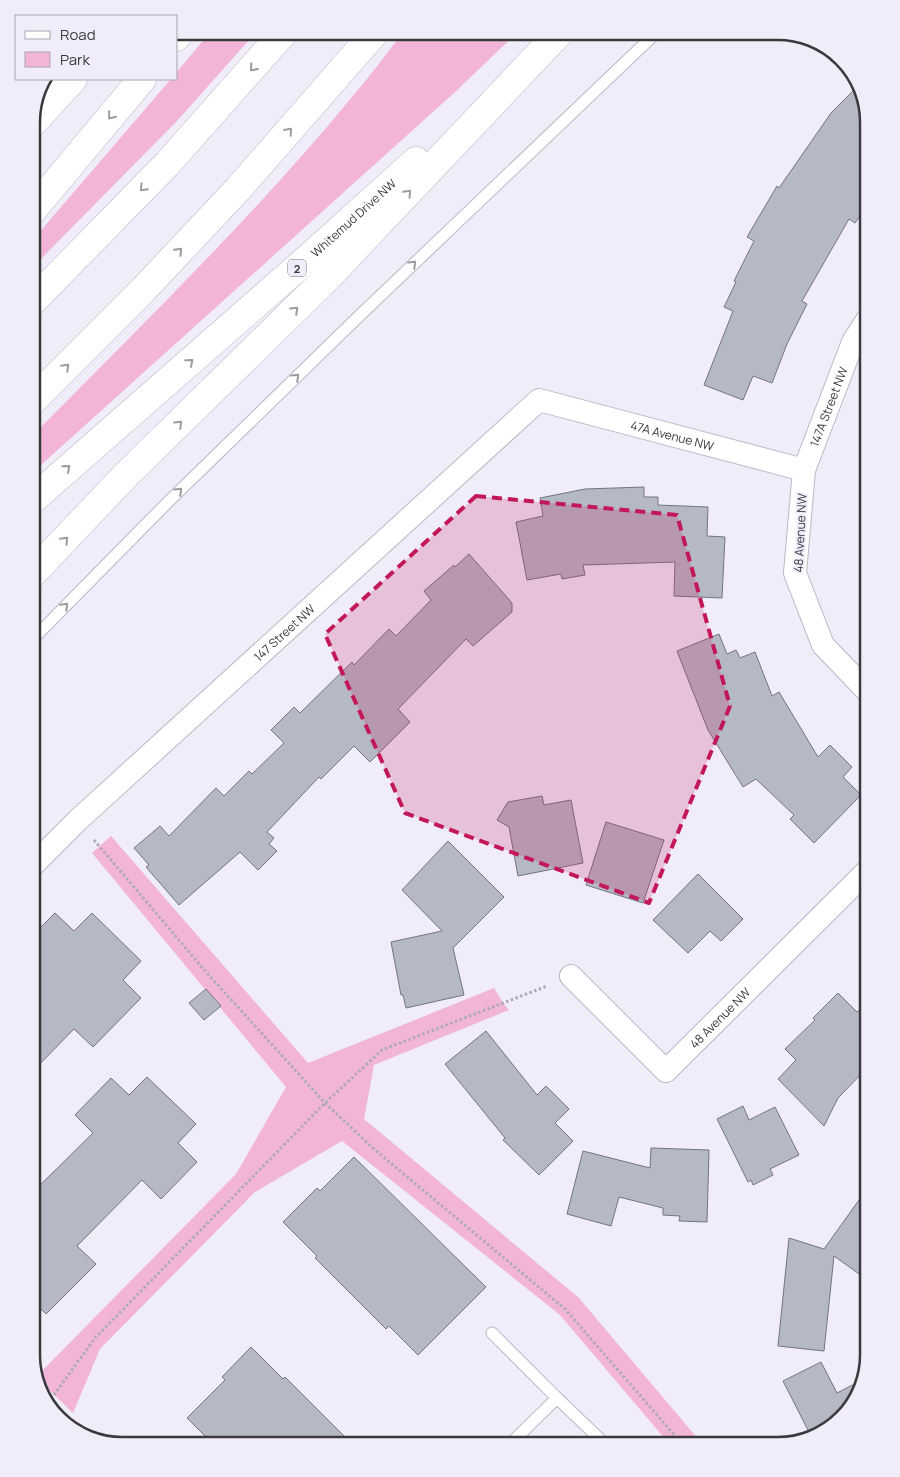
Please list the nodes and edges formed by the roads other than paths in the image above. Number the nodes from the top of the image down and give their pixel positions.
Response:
1 (277, 40) edge
2 (368, 40) edge
3 (550, 40) edge
4 (552, 40) edge
5 (649, 40) edge
6 (73, 80) edge
7 (141, 80) edge
8 (40, 115) edge
9 (40, 201) edge
10 (40, 294) edge
11 (860, 331) edge
12 (40, 393) edge
13 (539, 400) joint
14 (804, 470) junction
15 (40, 493) edge
16 (40, 566) edge
17 (40, 632) edge
18 (860, 684) edge
19 (40, 858) edge
20 (860, 878) edge
21 (571, 976) road end
22 (492, 1333) dead end
23 (557, 1398) junction
24 (517, 1437) edge
25 (598, 1437) edge

1 -> 10 highway
12 -> 2 highway
15 -> 3 highway, Whitemud Drive NW / 2
16 -> 4 highway
17 -> 5 lane
6 - 8 highway
7 -> 9 highway
11 - 14 street, 147A Street NW
13 - 14 street, 47A Avenue NW
13 - 19 street, 147 Street NW
14 - 18 street, 48 Avenue NW
20 - 21 street, 48 Avenue NW
22 - 23 lane
23 - 24 lane
23 - 25 lane

